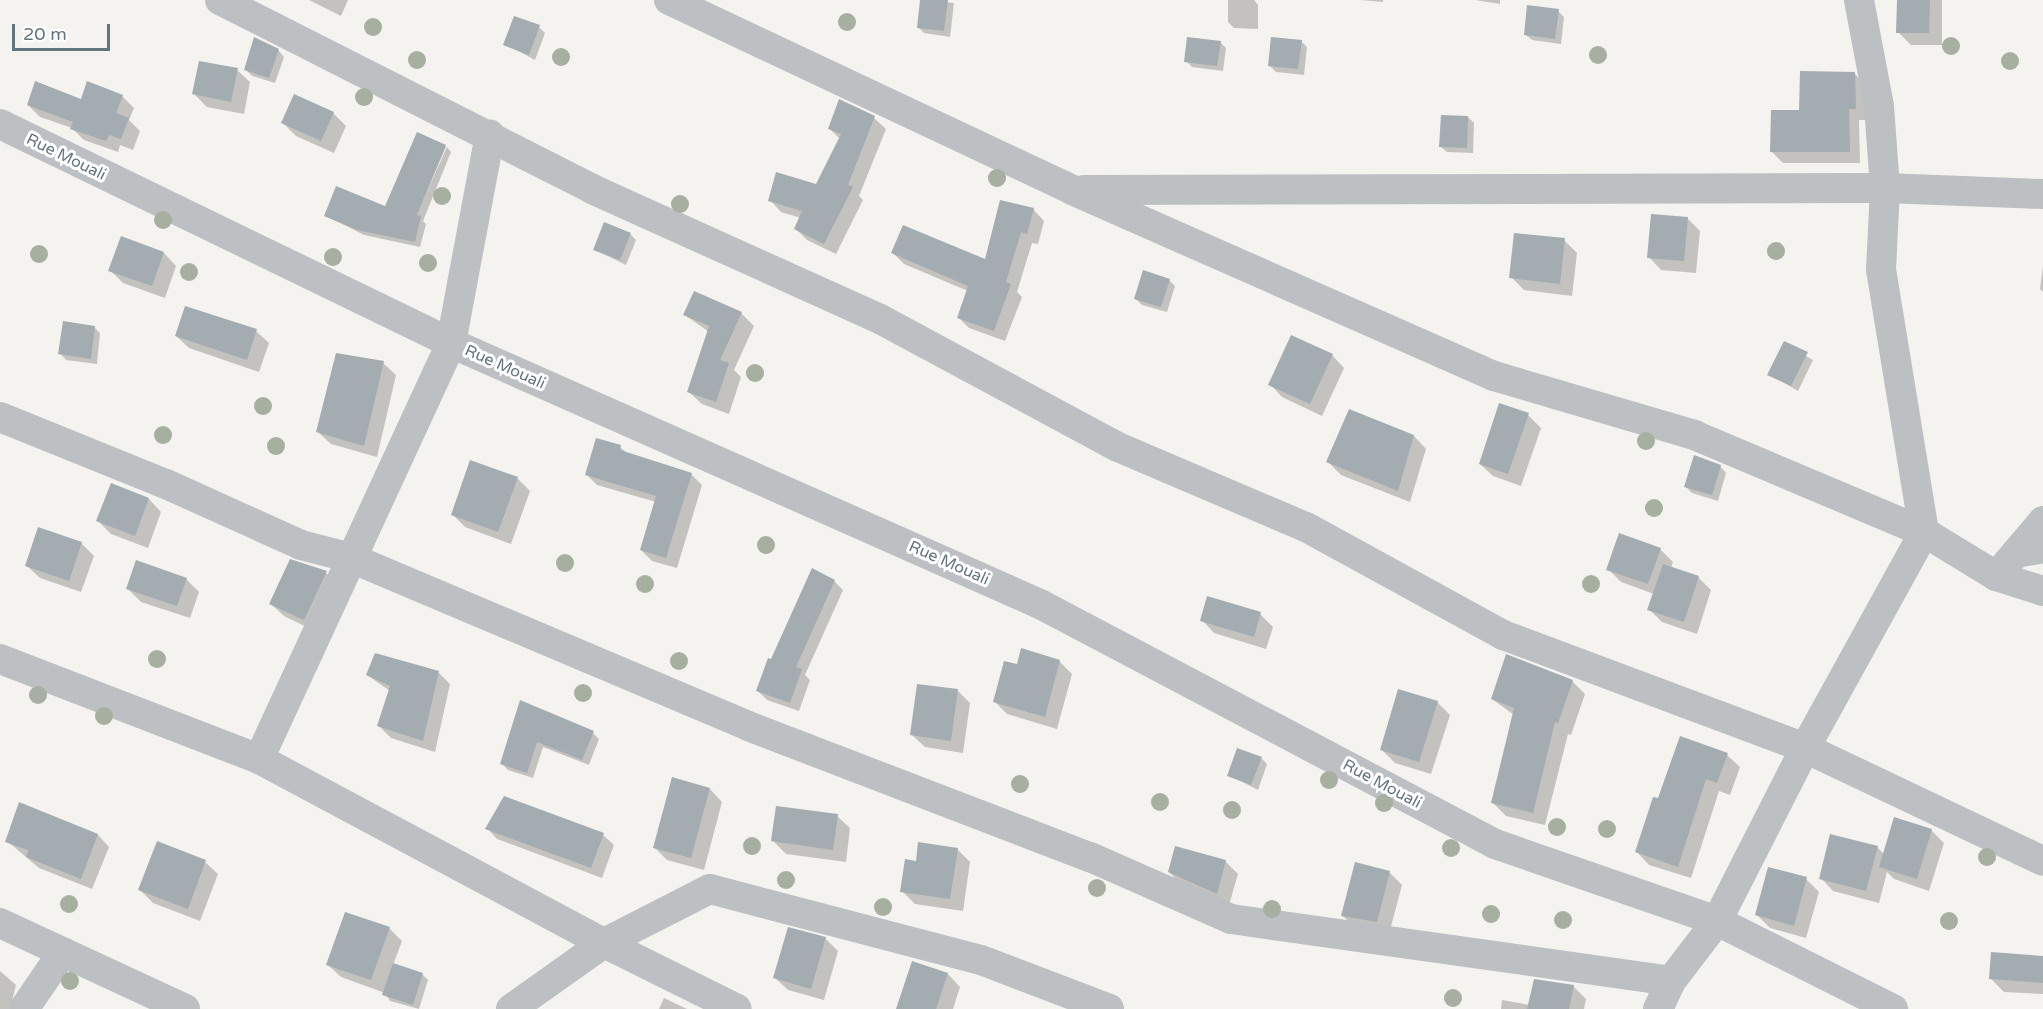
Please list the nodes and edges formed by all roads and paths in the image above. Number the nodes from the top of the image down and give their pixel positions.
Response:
1 (220, 0) edge
2 (669, 0) edge
3 (1859, 0) edge
4 (0, 124) edge
5 (490, 135) junction
6 (1885, 188) junction
7 (1072, 190) junction
8 (2043, 194) edge
9 (451, 343) junction
10 (0, 417) edge
11 (2043, 522) edge
12 (1924, 532) junction
13 (2029, 551) edge
14 (351, 558) junction
15 (1996, 576) junction
16 (2043, 591) edge
17 (0, 658) edge
18 (1805, 748) junction
19 (259, 759) junction
20 (2043, 861) edge
21 (1717, 921) junction
22 (0, 923) edge
23 (604, 943) junction
24 (63, 952) junction
25 (1671, 981) junction
26 (24, 1009) edge
27 (186, 1009) edge
28 (511, 1009) edge
29 (737, 1009) edge
30 (1109, 1009) edge
31 (1658, 1009) edge
32 (1893, 1009) edge

1 - 5 street
2 - 7 street
3 - 6 street
4 - 9 street, Rue Mouali
5 - 9 street
5 - 18 street
6 - 7 street
6 - 8 street
6 - 12 street
7 - 12 street
9 - 14 street
9 - 21 street, Rue Mouali
10 - 14 street
11 - 13 street
12 - 15 street
12 - 18 street
13 - 15 street
14 - 19 street
14 - 25 street
15 - 16 street
17 - 19 street
18 - 20 street
18 - 21 street
19 - 23 street
21 - 25 street
21 - 32 street, Rue Mouali
22 - 24 street
23 - 28 street
23 - 29 street
23 - 30 street
24 - 26 street
24 - 27 street
25 - 31 street

